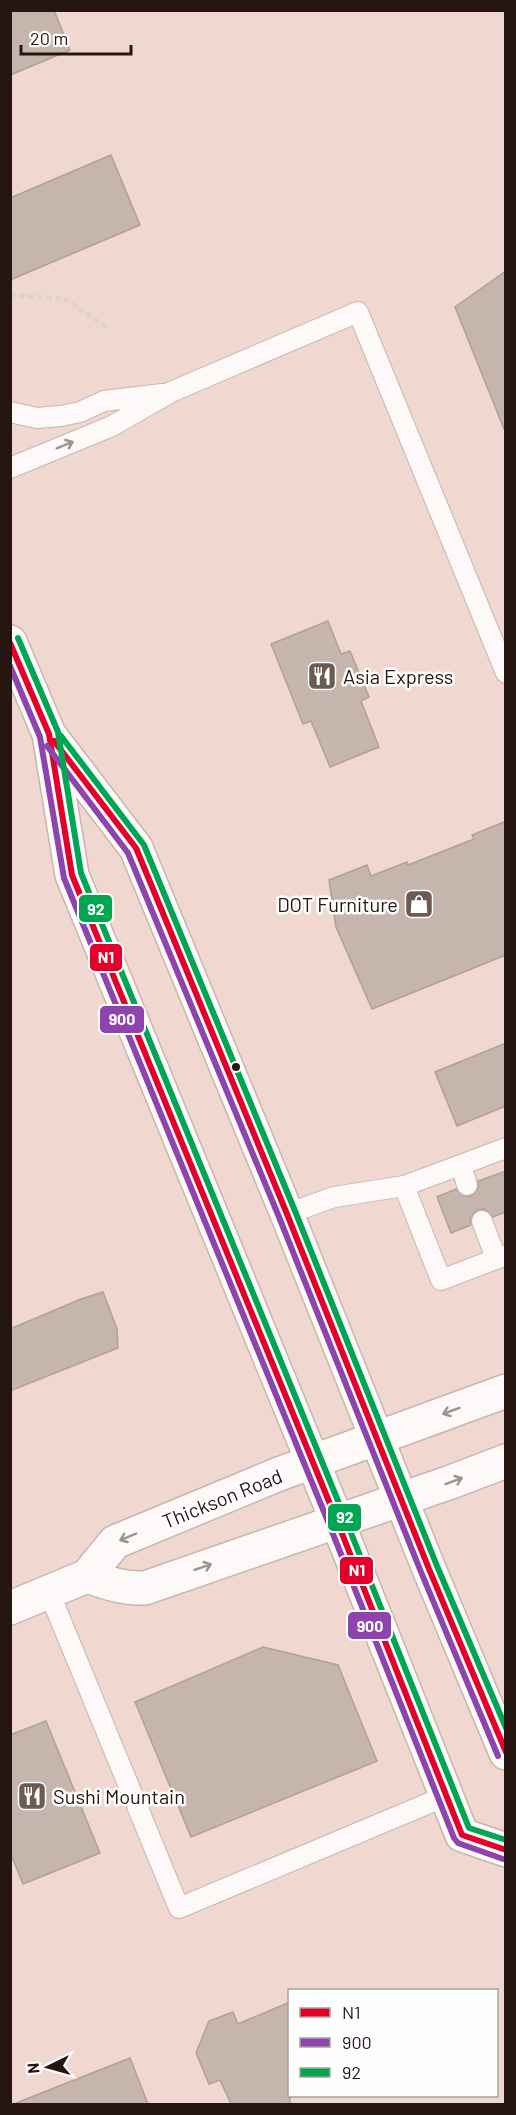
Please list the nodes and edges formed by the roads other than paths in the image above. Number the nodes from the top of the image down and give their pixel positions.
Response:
1 (171, 393) junction
2 (10, 412) edge
3 (10, 468) edge
4 (10, 642) edge
5 (506, 673) edge
6 (49, 734) junction
7 (504, 1152) edge
8 (461, 1165) junction
9 (467, 1185) dead end
10 (404, 1186) junction
11 (287, 1214) junction
12 (482, 1221) dead end
13 (501, 1256) edge
14 (506, 1391) edge
15 (378, 1439) junction
16 (506, 1461) edge
17 (313, 1462) junction
18 (401, 1499) junction
19 (337, 1521) junction
20 (87, 1576) junction
21 (49, 1592) junction
22 (10, 1608) edge
23 (504, 1744) edge
24 (446, 1796) junction
25 (506, 1850) edge

1 - 2 lane
3 -> 1 lane
1 - 5 lane
4 - 6 main road
6 - 11 main road
6 - 17 main road
7 - 8 lane
8 - 9 lane
8 - 10 lane
10 - 11 lane
10 - 13 lane
11 - 15 main road
12 - 13 lane
14 -> 15 main road, Thickson Road
15 - 17 main road, Thickson Road
15 - 18 main road
18 -> 16 main road
17 - 19 main road
17 -> 20 main road, Thickson Road
18 - 19 main road
18 - 23 main road
20 -> 19 main road
19 - 24 main road
20 - 21 main road, Thickson Road
21 - 22 main road, Thickson Road
21 - 24 lane
24 - 25 main road

